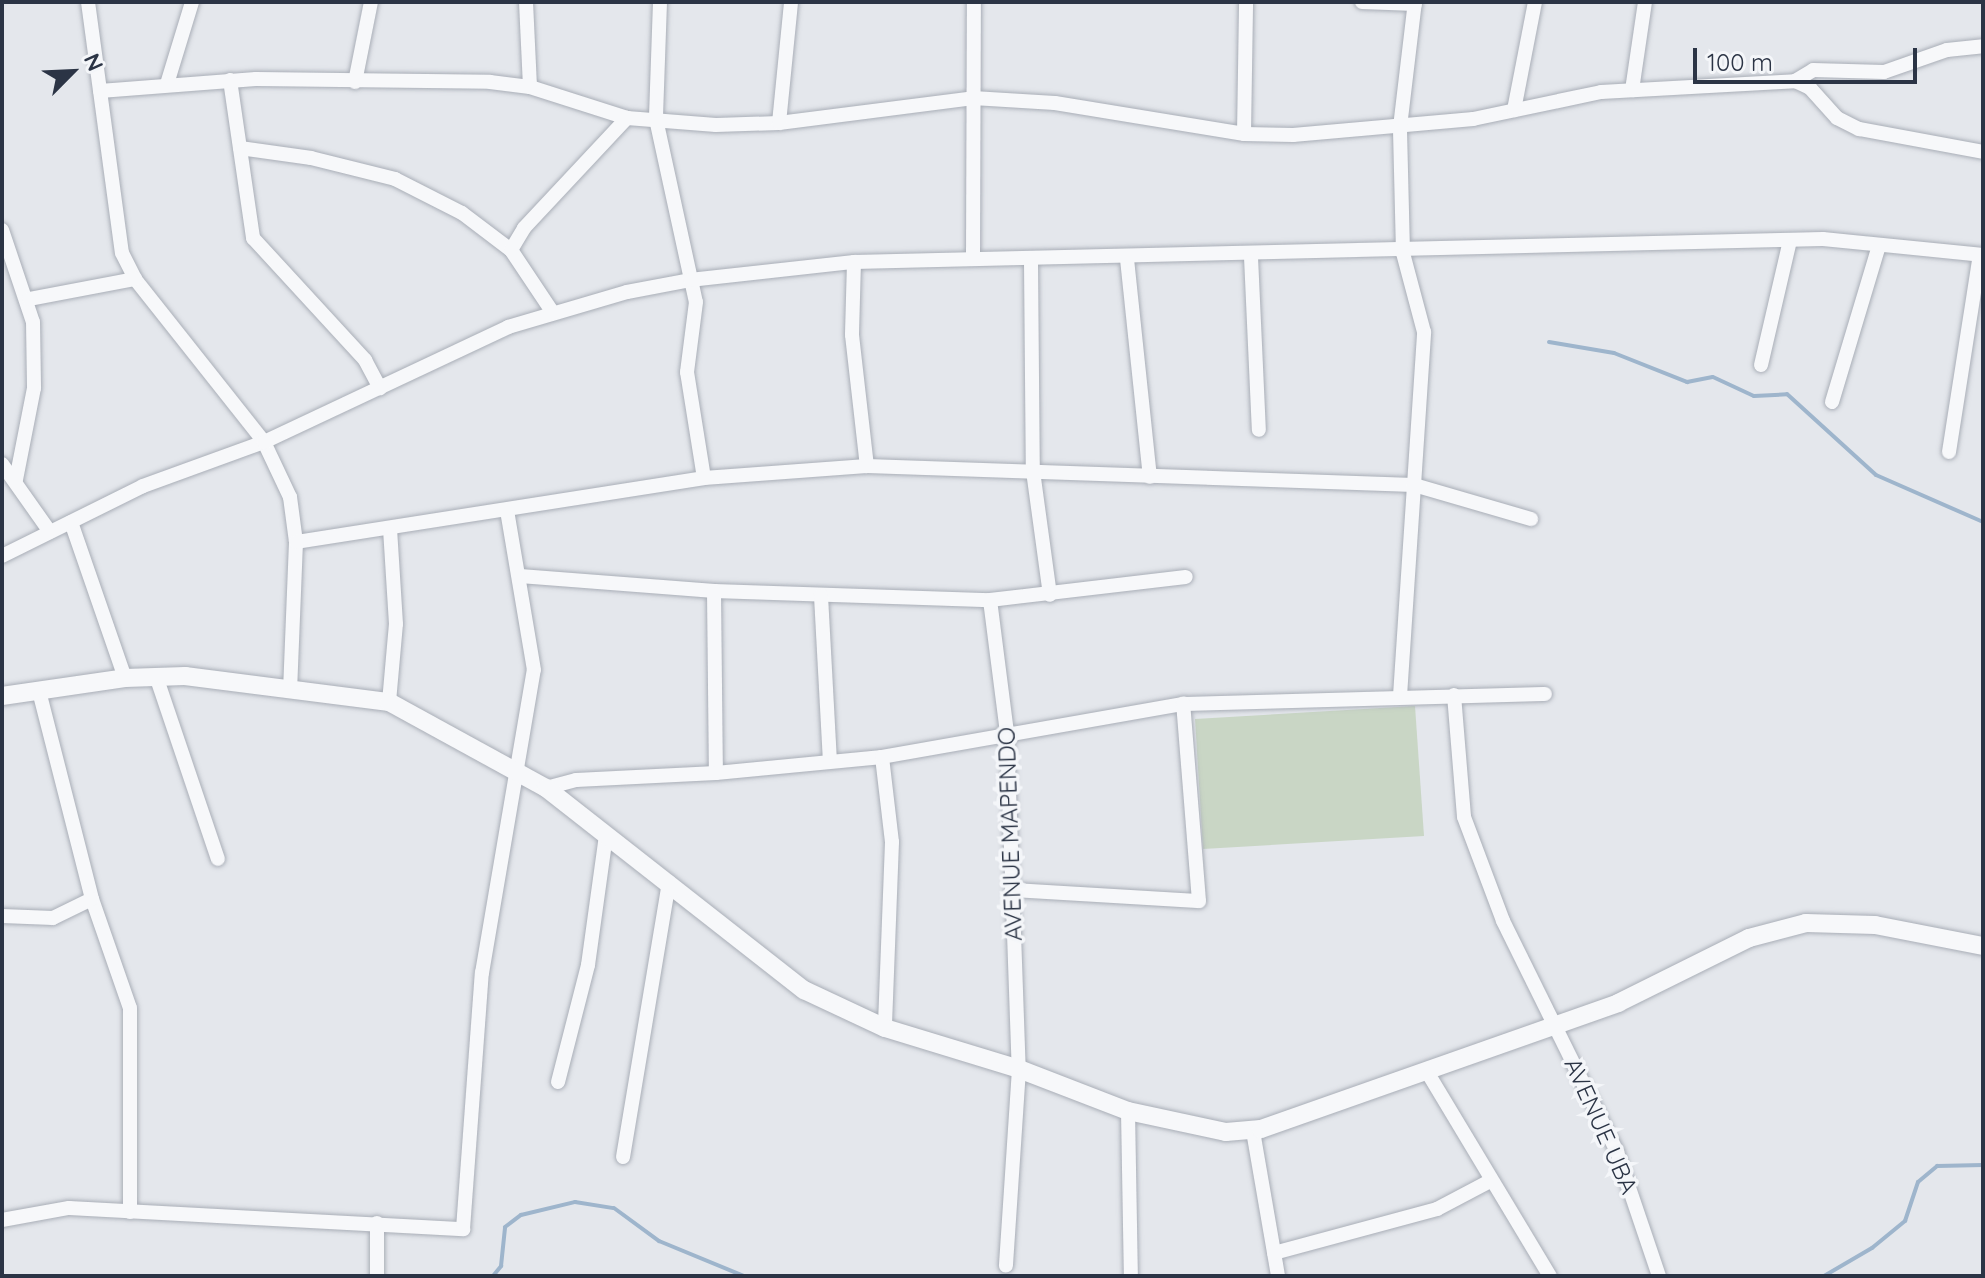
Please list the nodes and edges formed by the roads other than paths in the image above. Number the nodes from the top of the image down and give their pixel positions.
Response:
1 (88, 2) edge
2 (192, 2) edge
3 (371, 2) edge
4 (526, 2) edge
5 (660, 2) edge
6 (791, 2) edge
7 (974, 2) edge
8 (1246, 2) edge
9 (1362, 2) edge
10 (1535, 2) edge
11 (1645, 2) edge
12 (1415, 3) edge
13 (1983, 46) edge
14 (230, 80) junction
15 (1795, 81) junction
16 (355, 82) junction
17 (167, 84) junction
18 (530, 87) junction
19 (1632, 90) junction
20 (100, 91) junction
21 (973, 98) junction
22 (1514, 110) junction
23 (627, 118) junction
24 (656, 119) junction
25 (779, 123) junction
26 (1400, 127) junction
27 (1244, 134) junction
28 (240, 148) junction
29 (1983, 152) edge
30 (2, 230) edge
31 (1790, 240) junction
32 (1879, 245) junction
33 (511, 250) junction
34 (1403, 253) junction
35 (1982, 255) edge
36 (1251, 257) junction
37 (973, 259) junction
38 (1127, 259) junction
39 (854, 262) junction
40 (1031, 262) junction
41 (135, 279) junction
42 (690, 280) junction
43 (29, 299) junction
44 (553, 313) junction
45 (1761, 365) dead end
46 (380, 388) junction
47 (1832, 402) dead end
48 (1259, 430) dead end
49 (264, 442) junction
50 (1949, 452) dead end
51 (2, 464) edge
52 (867, 466) junction
53 (1033, 471) junction
54 (1150, 477) junction
55 (704, 478) junction
56 (16, 480) junction
57 (1414, 485) junction
58 (507, 510) junction
59 (1531, 519) dead end
60 (71, 522) junction
61 (390, 528) junction
62 (50, 532) junction
63 (296, 542) junction
64 (2, 556) edge
65 (520, 576) junction
66 (1186, 577) dead end
67 (714, 591) junction
68 (1050, 595) junction
69 (821, 596) junction
70 (990, 600) junction
71 (156, 676) junction
72 (125, 678) junction
73 (290, 690) junction
74 (39, 691) junction
75 (1545, 694) dead end
76 (1454, 695) junction
77 (2, 696) edge
78 (1400, 696) junction
79 (389, 702) junction
80 (1183, 704) junction
81 (1007, 733) junction
82 (882, 757) junction
83 (830, 761) junction
84 (517, 769) junction
85 (716, 773) junction
86 (546, 788) junction
87 (606, 836) junction
88 (218, 859) dead end
89 (669, 882) junction
90 (1012, 890) junction
91 (92, 899) junction
92 (2, 916) edge
93 (1983, 946) edge
94 (1554, 1023) junction
95 (885, 1028) junction
96 (1019, 1069) junction
97 (1426, 1070) junction
98 (558, 1082) dead end
99 (1128, 1111) junction
100 (1253, 1131) junction
101 (623, 1157) dead end
102 (1490, 1181) junction
103 (130, 1212) junction
104 (2, 1220) edge
105 (377, 1223) junction
106 (1274, 1253) junction
107 (1006, 1266) dead end
108 (377, 1276) edge
109 (1131, 1276) edge
110 (1278, 1276) edge
111 (1550, 1276) edge
112 (1659, 1276) edge

1 - 20 street
2 - 17 street
3 - 16 street
4 - 18 street
5 - 24 street
6 - 25 street
7 - 21 street
8 - 27 street
9 - 12 street
10 - 22 street
11 - 19 street
12 - 26 street
13 - 15 street
14 - 16 street
14 - 17 street
14 - 28 street
15 - 19 street
15 - 29 street
16 - 18 street
17 - 20 street
18 - 23 street
19 - 22 street
20 - 41 street
21 - 25 street
21 - 27 street
21 - 37 street
22 - 26 street
23 - 24 street
23 - 33 street
24 - 25 street
24 - 42 street
26 - 27 street
26 - 34 street
28 - 33 street
28 - 46 street
30 - 43 street
31 - 32 street
31 - 34 street
31 - 45 street
32 - 35 street
32 - 47 street
33 - 44 street
34 - 36 street
34 - 57 street
35 - 50 street
36 - 38 street
36 - 48 street
37 - 39 street
37 - 40 street
38 - 40 street
38 - 54 street
39 - 42 street
39 - 52 street
40 - 53 street
41 - 43 street
41 - 49 street
42 - 44 street
42 - 55 street
43 - 56 street
44 - 46 street
46 - 49 street
49 - 60 street
49 - 63 street
51 - 56 street
52 - 53 street
52 - 55 street
53 - 54 street
53 - 68 street
54 - 57 street
55 - 58 street
56 - 62 street
57 - 59 street
57 - 78 street
58 - 61 street
58 - 65 street
60 - 62 street
60 - 72 street
61 - 63 street
61 - 79 street
62 - 64 street
63 - 73 street
65 - 67 street
65 - 84 street
66 - 68 street
67 - 69 street
67 - 85 street
68 - 70 street
69 - 70 street
69 - 83 street
70 - 81 street, AVENUE MAPENDO
71 - 72 street
71 - 73 street
71 - 88 street
72 - 74 street
73 - 79 street
74 - 77 street
74 - 91 street
75 - 76 street
76 - 78 street
76 - 94 street, AVENUE UBA
78 - 80 street
79 - 84 street
80 - 81 street
80 - 90 street
81 - 82 street
81 - 90 street, AVENUE MAPENDO
82 - 83 street
82 - 95 street
83 - 85 street
84 - 86 street
84 - 105 street
85 - 86 street
86 - 87 street
87 - 89 street
87 - 98 street
89 - 95 street
89 - 101 street
90 - 96 street, AVENUE MAPENDO
91 - 92 street
91 - 103 street
93 - 94 street
94 - 97 street
94 - 112 street, AVENUE UBA
95 - 96 street
96 - 99 street
96 - 107 street, AVENUE MAPENDO
97 - 100 street
97 - 102 street
99 - 100 street
99 - 109 street
100 - 106 street
102 - 106 street
102 - 111 street
103 - 104 street
103 - 105 street
105 - 108 street
106 - 110 street

